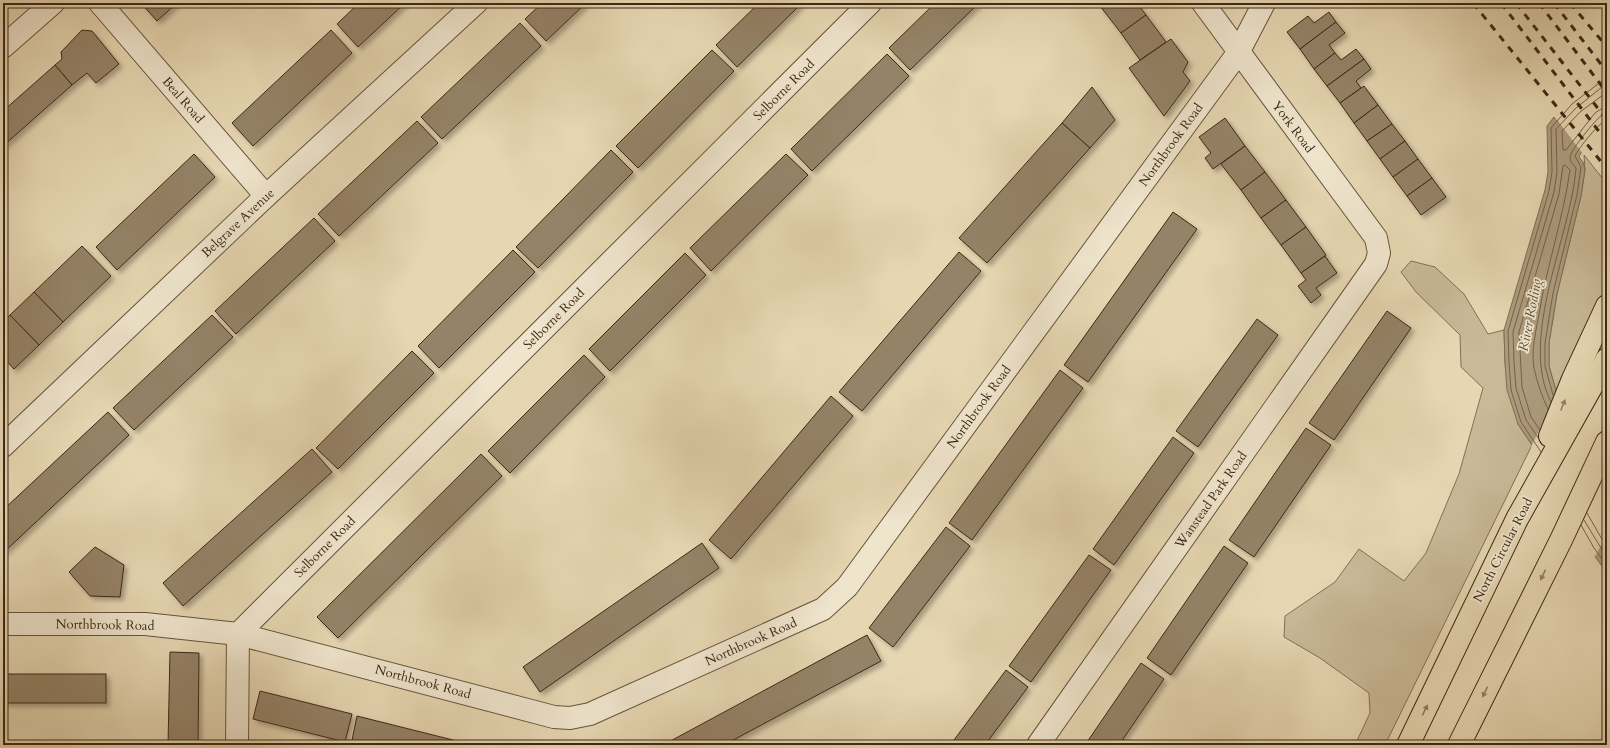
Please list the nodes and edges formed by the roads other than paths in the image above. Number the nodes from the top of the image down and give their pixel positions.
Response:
1 (53, 3) edge
2 (100, 3) edge
3 (476, 3) edge
4 (870, 3) edge
5 (1203, 3) edge
6 (1264, 3) edge
7 (3, 47) edge
8 (1238, 53) junction
9 (266, 196) junction
10 (1380, 253) joint
11 (1607, 306) edge
12 (1607, 359) edge
13 (1607, 442) edge
14 (3, 446) edge
15 (1607, 477) edge
16 (1516, 519) junction
17 (1561, 540) junction
18 (3, 624) edge
19 (238, 634) junction
20 (237, 745) edge
21 (1038, 745) edge
22 (1408, 745) edge
23 (1459, 745) edge

1 - 7 street
2 - 9 street, Beal Road
3 - 9 street, Belgrave Avenue
4 - 19 street, Selborne Road
5 - 8 street, York Road
6 - 8 street, Northbrook Road
8 - 10 street, York Road
8 - 19 street, Northbrook Road
9 - 14 street, Belgrave Avenue
10 - 21 street, Wanstead Park Road
16 -> 11 highway
12 - 16 highway, North Circular Road
13 - 17 highway
15 - 17 highway
22 -> 16 highway, North Circular Road
17 -> 23 highway
18 - 19 street, Northbrook Road
19 - 20 street

